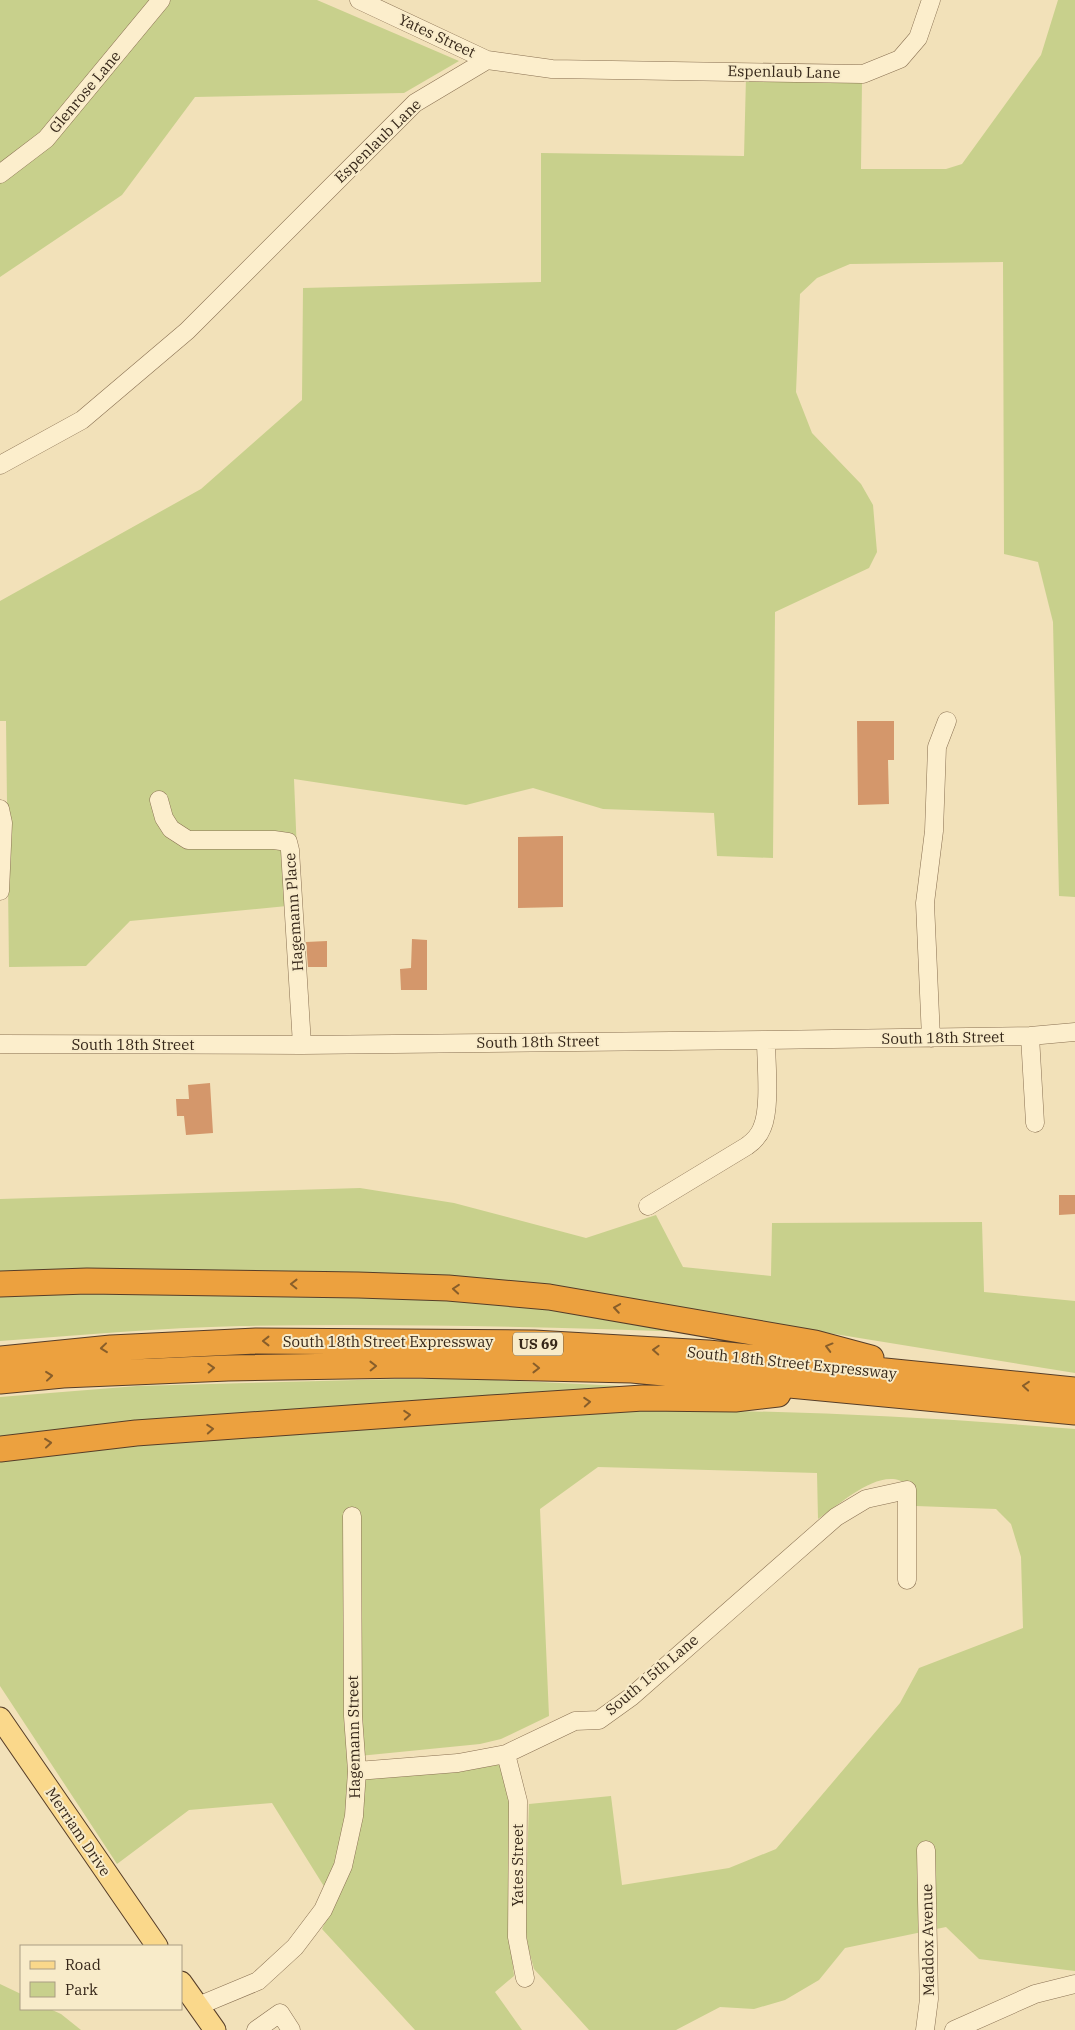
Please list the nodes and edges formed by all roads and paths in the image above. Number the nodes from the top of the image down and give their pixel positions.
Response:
1 (161, 0) edge
2 (359, 0) edge
3 (931, 0) edge
4 (487, 60) junction
5 (0, 174) edge
6 (0, 465) edge
7 (947, 721) dead end
8 (159, 800) dead end
9 (0, 809) edge
10 (0, 891) edge
11 (1075, 1032) edge
12 (1030, 1036) junction
13 (931, 1038) junction
14 (766, 1040) junction
15 (0, 1044) edge
16 (302, 1045) junction
17 (1035, 1123) dead end
18 (648, 1206) dead end
19 (0, 1284) edge
20 (0, 1359) edge
21 (943, 1378) junction
22 (0, 1381) edge
23 (830, 1388) junction
24 (1075, 1390) edge
25 (1075, 1412) edge
26 (0, 1449) edge
27 (352, 1516) dead end
28 (908, 1580) dead end
29 (0, 1718) edge
30 (506, 1754) junction
31 (357, 1771) junction
32 (926, 1850) dead end
33 (156, 1945) edge
34 (525, 1978) dead end
35 (182, 1983) edge
36 (1075, 1984) edge
37 (198, 2006) junction
38 (215, 2030) edge
39 (256, 2030) edge
40 (291, 2030) edge
41 (925, 2030) edge
42 (954, 2030) edge

1 - 5 street, Glenrose Lane
2 - 4 street, Yates Street
3 - 4 street, Espenlaub Lane
4 - 6 street, Espenlaub Lane
7 - 13 street
8 - 16 street, Hagemann Place
9 - 10 street
11 - 12 street, South 18th Street
12 - 13 street, South 18th Street
12 - 17 street
13 - 14 street, South 18th Street
14 - 16 street, South 18th Street
14 - 18 street
15 - 16 street, South 18th Street
21 -> 19 highway
21 -> 20 highway, South 18th Street Expressway / US 69
24 -> 21 highway, South 18th Street Expressway / US 69
22 -> 23 highway, South 18th Street Expressway / US 69
23 - 25 highway, South 18th Street Expressway / US 69
26 -> 23 highway
27 - 31 street, Hagemann Street
28 - 30 street, South 15th Lane
29 - 33 main road, Merriam Drive
30 - 31 street, South 15th Lane
30 - 34 street, Yates Street
31 - 37 street, Hagemann Street
32 - 41 street, Maddox Avenue
35 - 37 main road
36 - 42 street
37 - 38 main road
39 - 40 street

